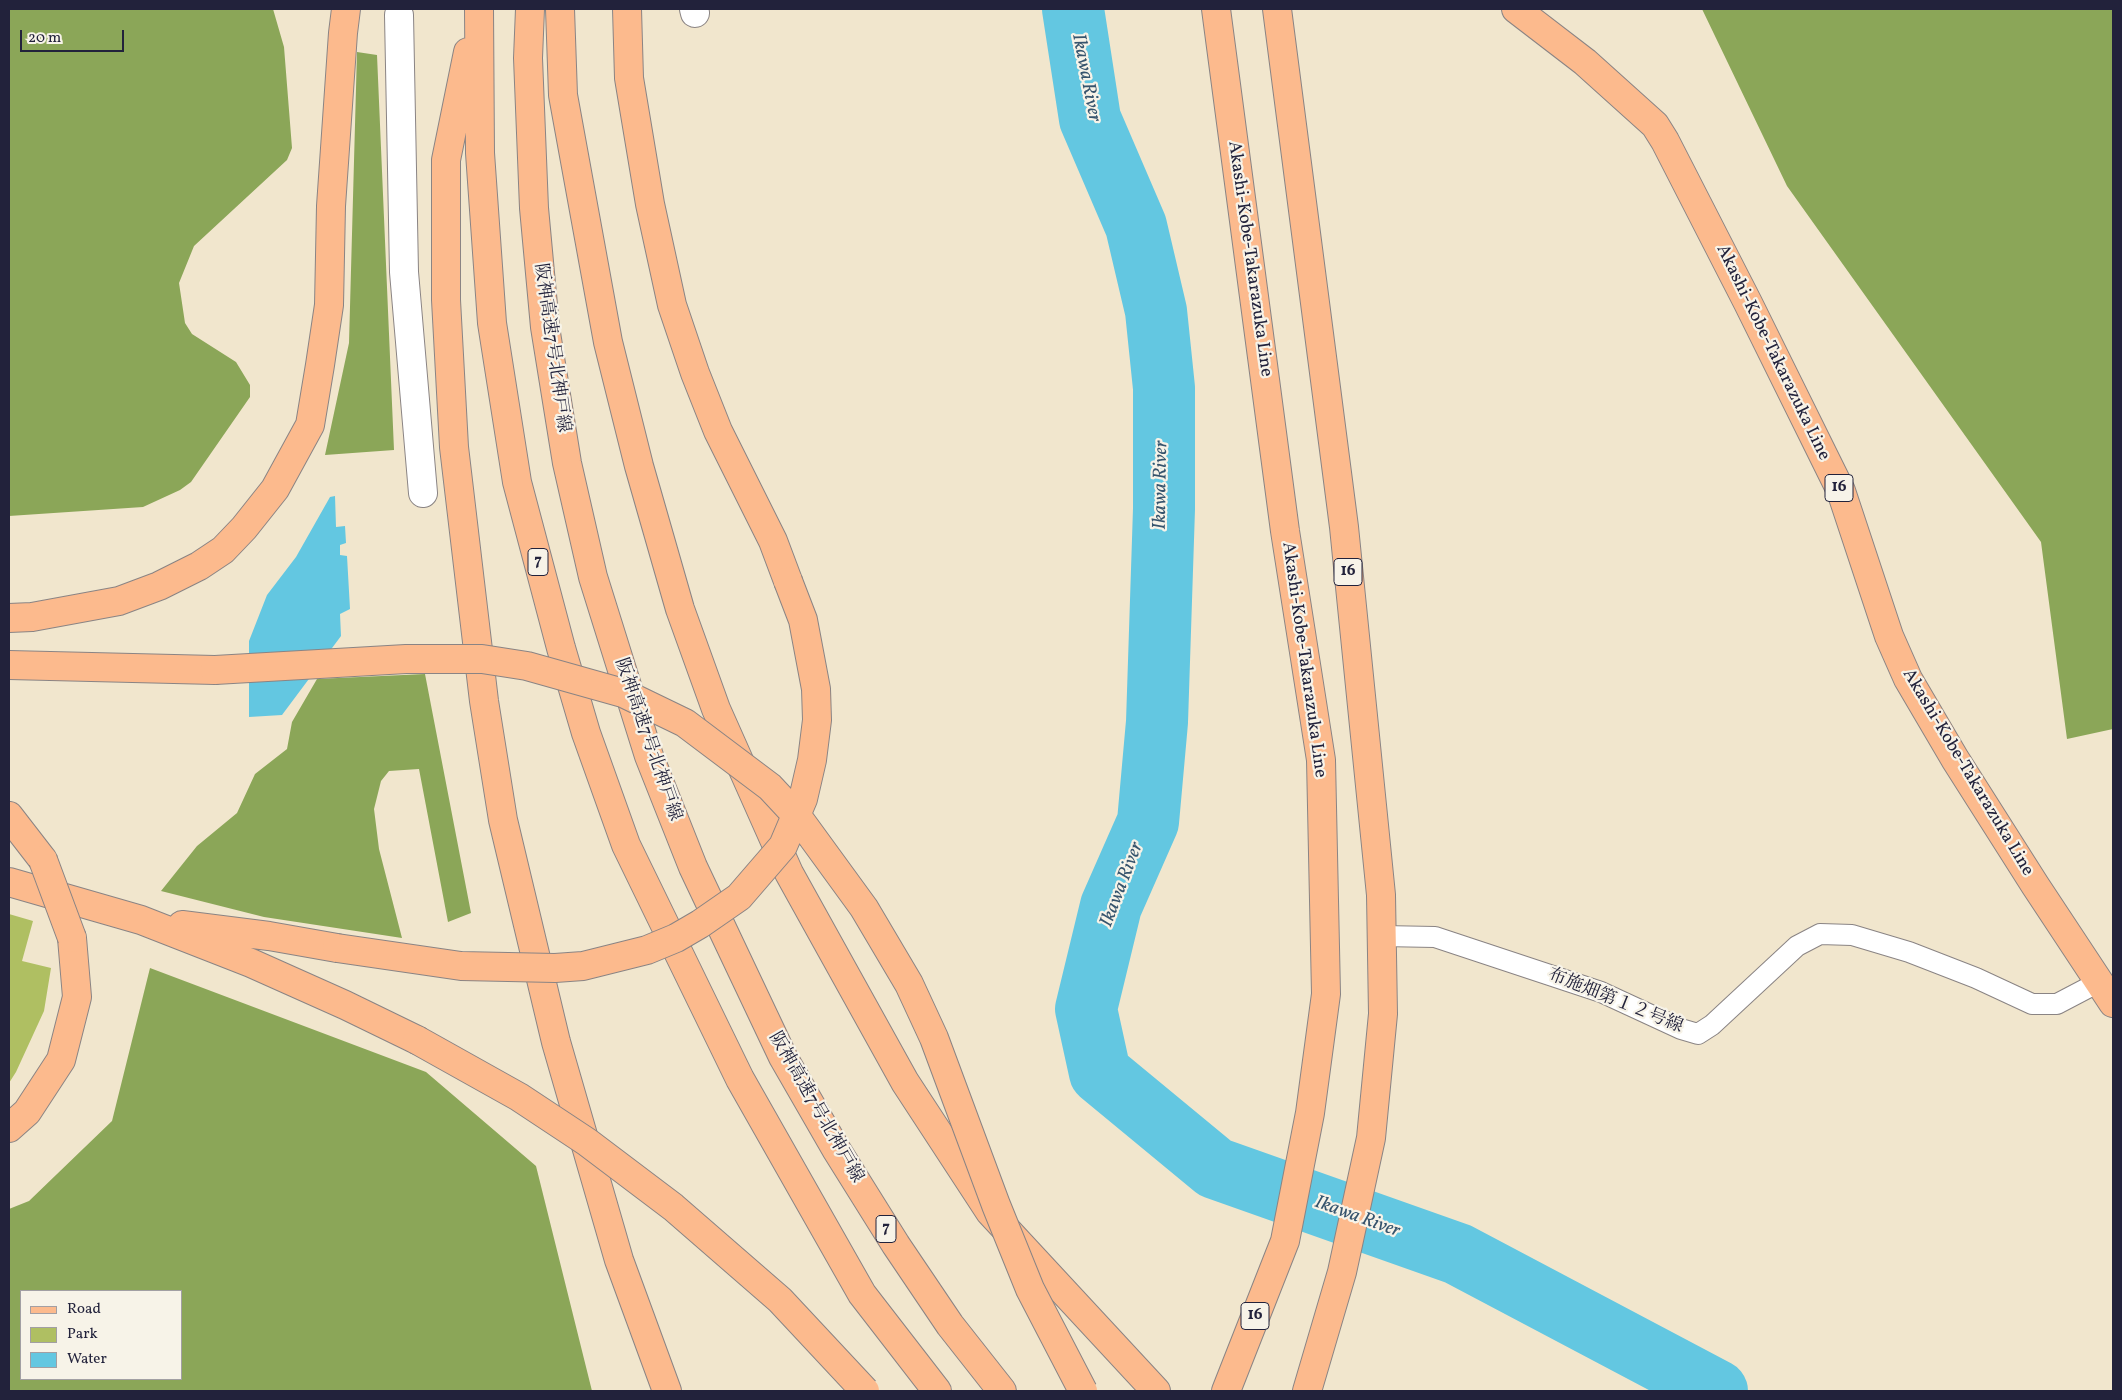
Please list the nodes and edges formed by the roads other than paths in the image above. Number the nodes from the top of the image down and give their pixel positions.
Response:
1 (346, 9) edge
2 (478, 9) edge
3 (530, 9) edge
4 (560, 9) edge
5 (628, 9) edge
6 (1216, 9) edge
7 (1277, 9) edge
8 (1516, 9) edge
9 (393, 11) edge
10 (423, 493) dead end
11 (9, 618) edge
12 (9, 665) edge
13 (9, 816) edge
14 (9, 882) edge
15 (140, 920) junction
16 (1382, 936) junction
17 (2106, 992) edge
18 (9, 1128) edge
19 (667, 1391) edge
20 (865, 1391) edge
21 (936, 1391) edge
22 (1002, 1391) edge
23 (1083, 1391) edge
24 (1156, 1391) edge
25 (1226, 1391) edge
26 (1307, 1391) edge

1 - 11 main road
2 - 19 main road
2 - 21 main road, 7
3 - 22 main road, 阪神高速7号北神戸線 / 7
4 - 24 main road
5 - 15 main road, bridge
6 - 25 main road, Akashi-Kobe-Takarazuka Line / 16
7 - 16 main road, 16
8 - 17 main road, Akashi-Kobe-Takarazuka Line / 16
9 - 10 street
12 - 23 main road, bridge
13 - 18 main road, bridge
14 - 15 main road
15 - 20 main road, bridge
16 - 17 lane, 布施畑第１２号線
16 - 26 main road, 16

